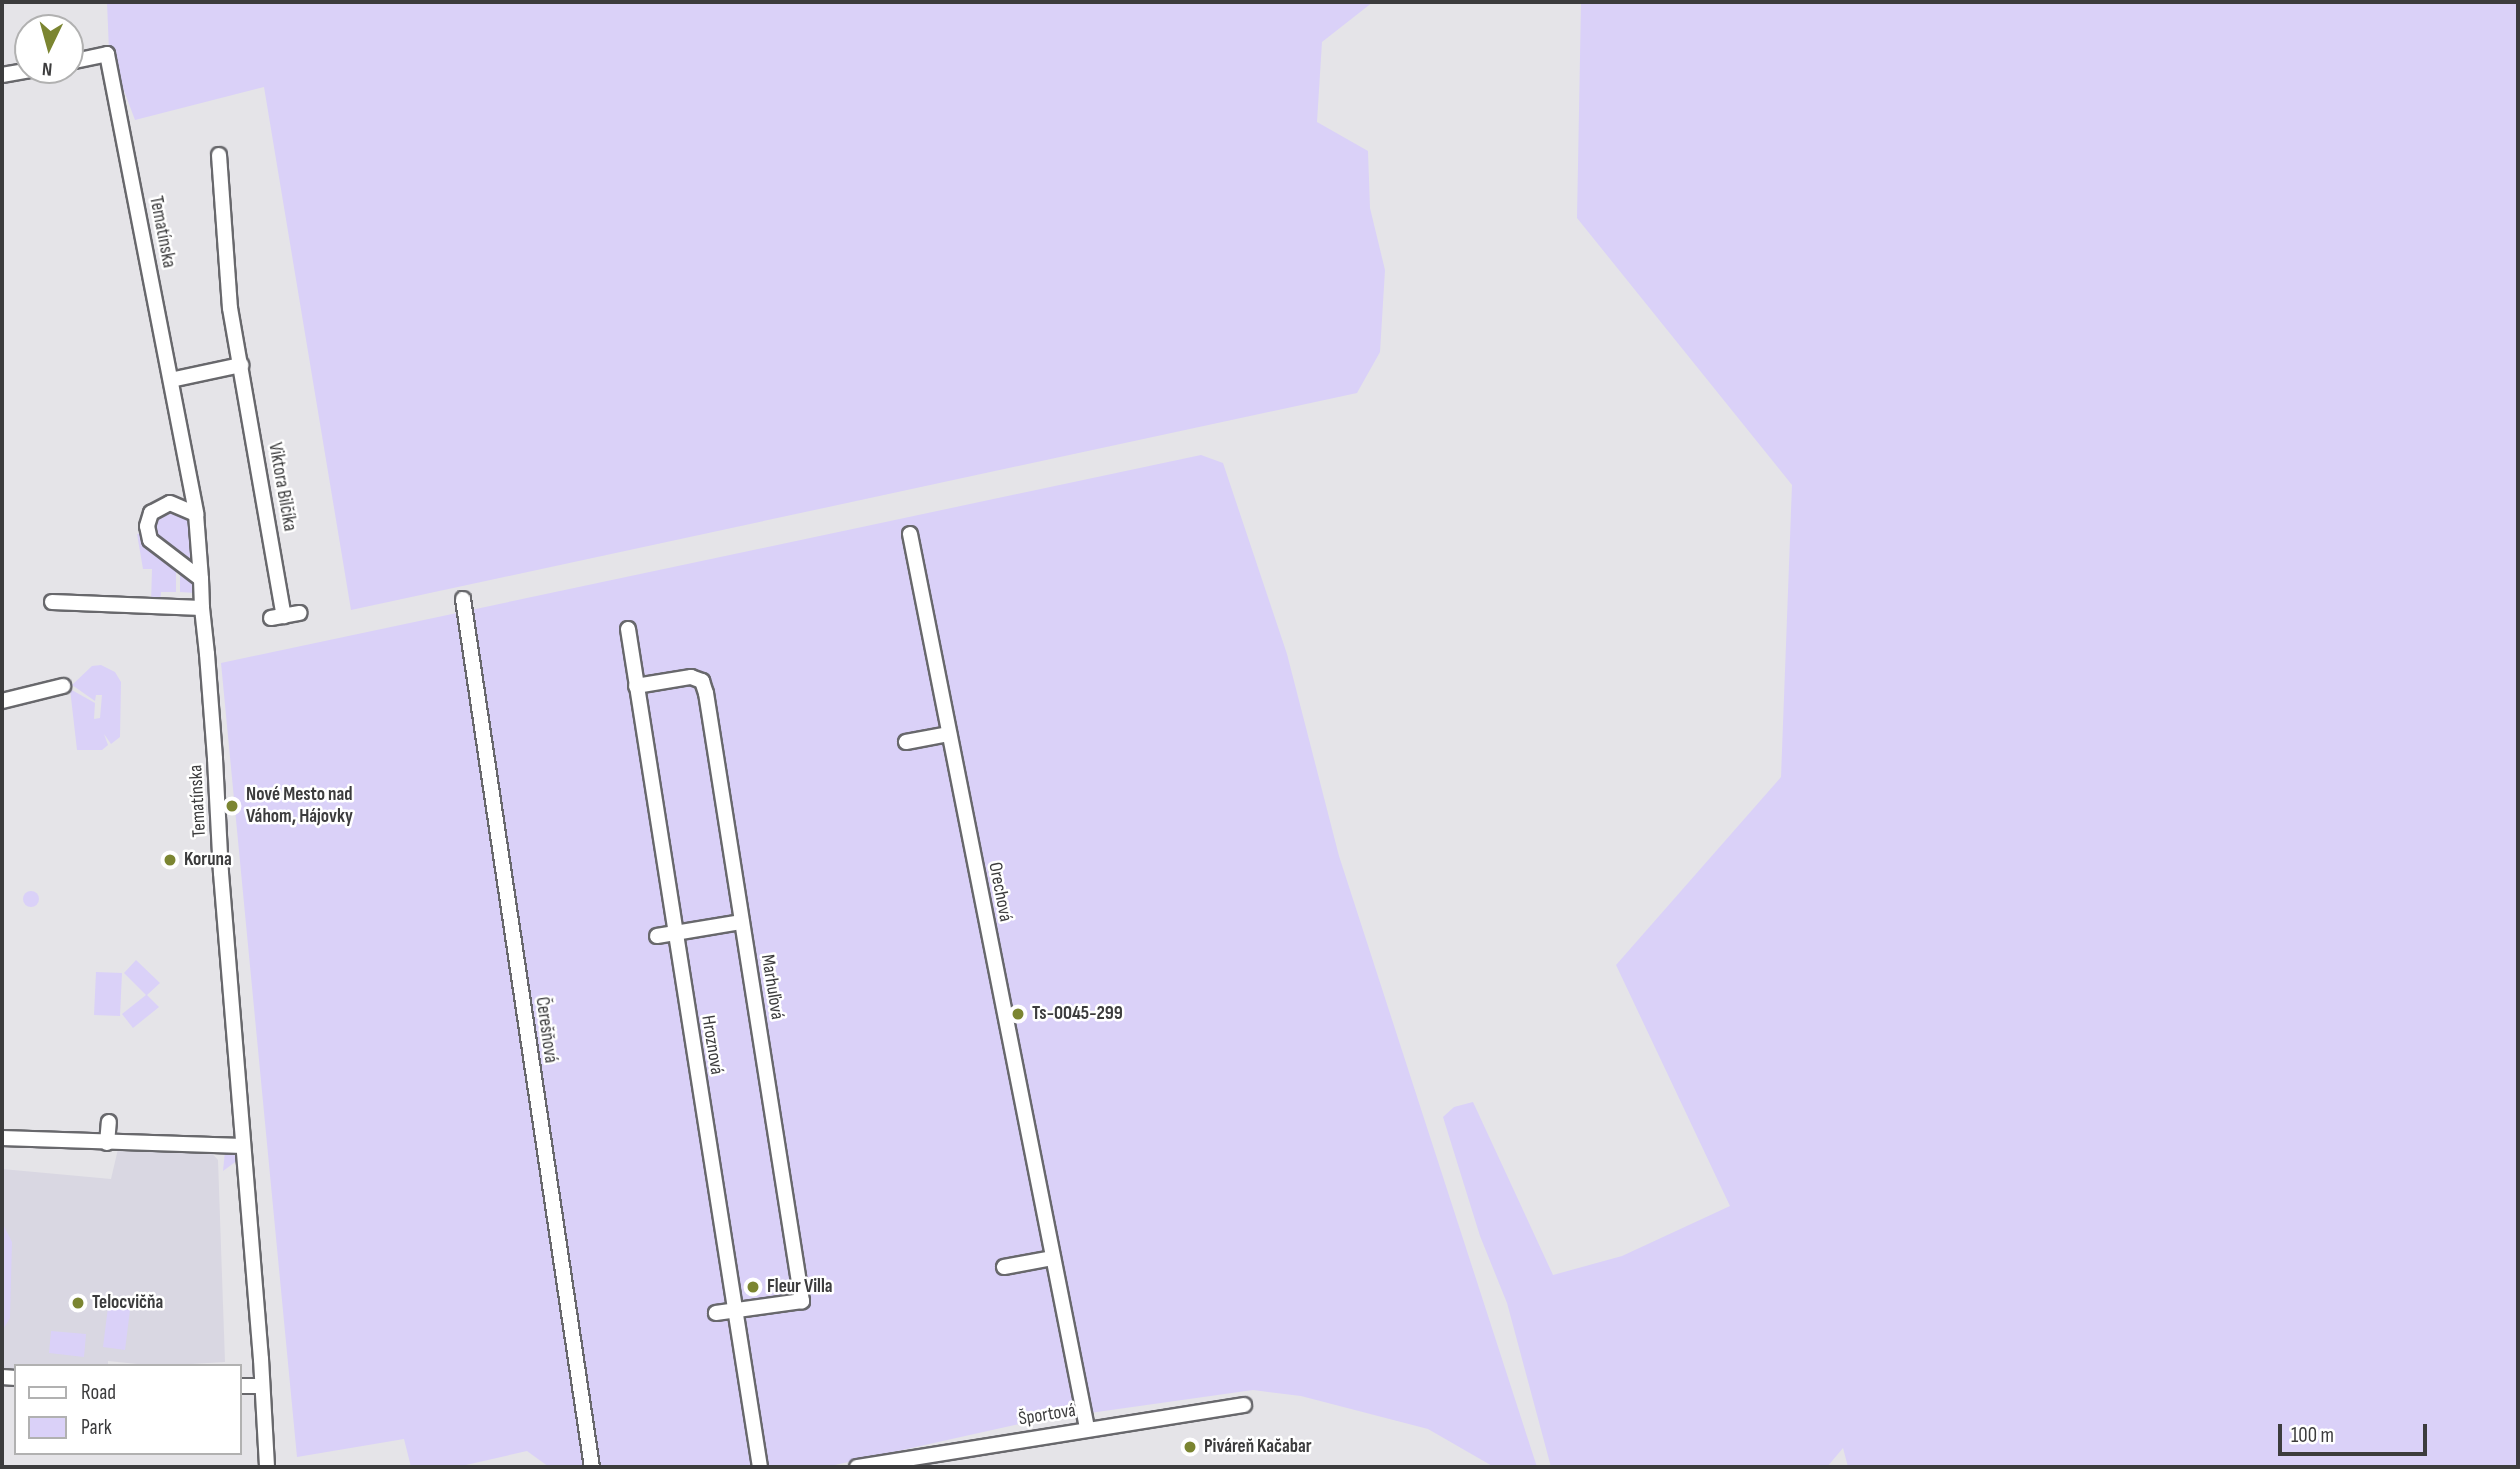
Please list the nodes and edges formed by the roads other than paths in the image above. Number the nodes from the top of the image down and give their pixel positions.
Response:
1 (84, 59) edge
2 (219, 155) dead end
3 (240, 365) junction
4 (172, 380) junction
5 (196, 514) junction
6 (909, 534) dead end
7 (201, 579) junction
8 (463, 599) dead end
9 (52, 602) dead end
10 (202, 608) junction
11 (300, 613) dead end
12 (628, 629) dead end
13 (636, 685) junction
14 (63, 686) dead end
15 (2, 701) edge
16 (949, 734) junction
17 (906, 742) dead end
18 (743, 922) junction
19 (675, 933) junction
20 (657, 936) dead end
21 (109, 1122) dead end
22 (2, 1138) edge
23 (107, 1143) junction
24 (243, 1146) junction
25 (1054, 1258) junction
26 (1004, 1267) dead end
27 (735, 1311) junction
28 (716, 1313) dead end
29 (242, 1386) edge
30 (262, 1386) junction
31 (1244, 1405) dead end
32 (1087, 1428) junction
33 (865, 1466) edge
34 (267, 1467) edge
35 (592, 1467) edge
36 (760, 1467) edge

1 - 4 street, Tematínska
2 - 3 street, Viktora Bilčíka
3 - 4 street
3 - 11 street, Viktora Bilčíka
4 - 5 street, Tematínska
5 - 7 street, Tematínska
5 - 7 street
6 - 16 street, Orechová
7 - 10 street, Tematínska
8 - 35 street, Čerešňová
9 - 10 street
10 - 24 street, Tematínska
12 - 13 street, Hroznová
13 - 18 street, Marhuľová
13 - 19 street, Hroznová
14 - 15 street
16 - 17 street
16 - 25 street, Orechová
18 - 19 street
18 - 27 street, Marhuľová
19 - 20 street
19 - 27 street, Hroznová
21 - 23 street
22 - 23 street
23 - 24 street
24 - 30 street, Tematínska
25 - 26 street
25 - 32 street, Orechová
27 - 28 street
27 - 36 street, Hroznová
29 - 30 street
30 - 34 street, Tematínska
31 - 32 street, Športová
32 - 33 street, Športová

